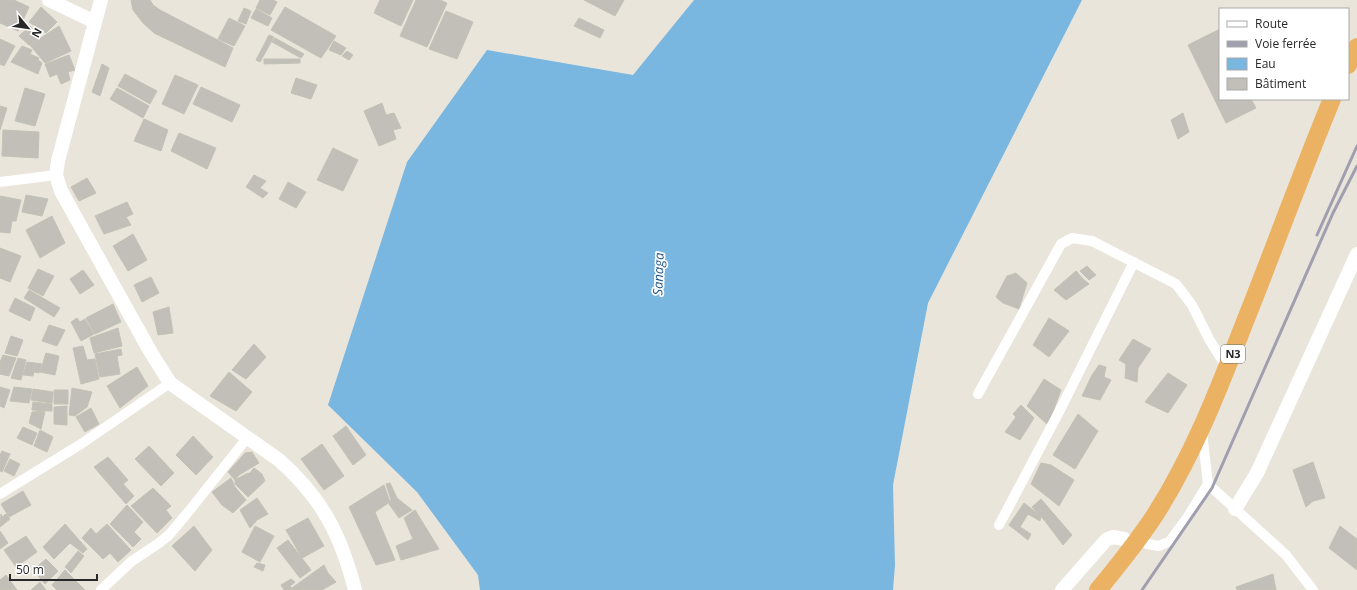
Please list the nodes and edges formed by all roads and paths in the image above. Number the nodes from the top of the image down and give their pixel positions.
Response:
1 (49, 0) edge
2 (101, 0) edge
3 (95, 22) junction
4 (1357, 47) edge
5 (1349, 63) edge
6 (1332, 100) edge
7 (56, 175) junction
8 (0, 182) edge
9 (1357, 254) edge
10 (1134, 262) junction
11 (1227, 368) junction
12 (170, 383) junction
13 (978, 394) dead end
14 (1202, 428) junction
15 (247, 438) junction
16 (1208, 484) junction
17 (0, 494) edge
18 (1235, 509) junction
19 (999, 525) dead end
20 (1124, 539) dead end
21 (1147, 544) dead end
22 (100, 590) edge
23 (355, 590) edge
24 (1062, 590) edge
25 (1098, 590) edge
26 (1314, 590) edge

1 - 3 street
2 - 3 street
3 - 7 street
4 - 5 highway
6 - 11 highway, N3
7 - 8 street
7 - 12 street
9 - 18 street
10 - 11 street
10 - 13 street
10 - 19 street
11 - 14 highway, N3
12 - 15 street
12 - 17 street
14 - 16 street
14 - 25 highway, N3
15 - 22 street
15 - 23 street
16 - 18 street
16 - 21 street
18 - 26 street
20 - 24 street

